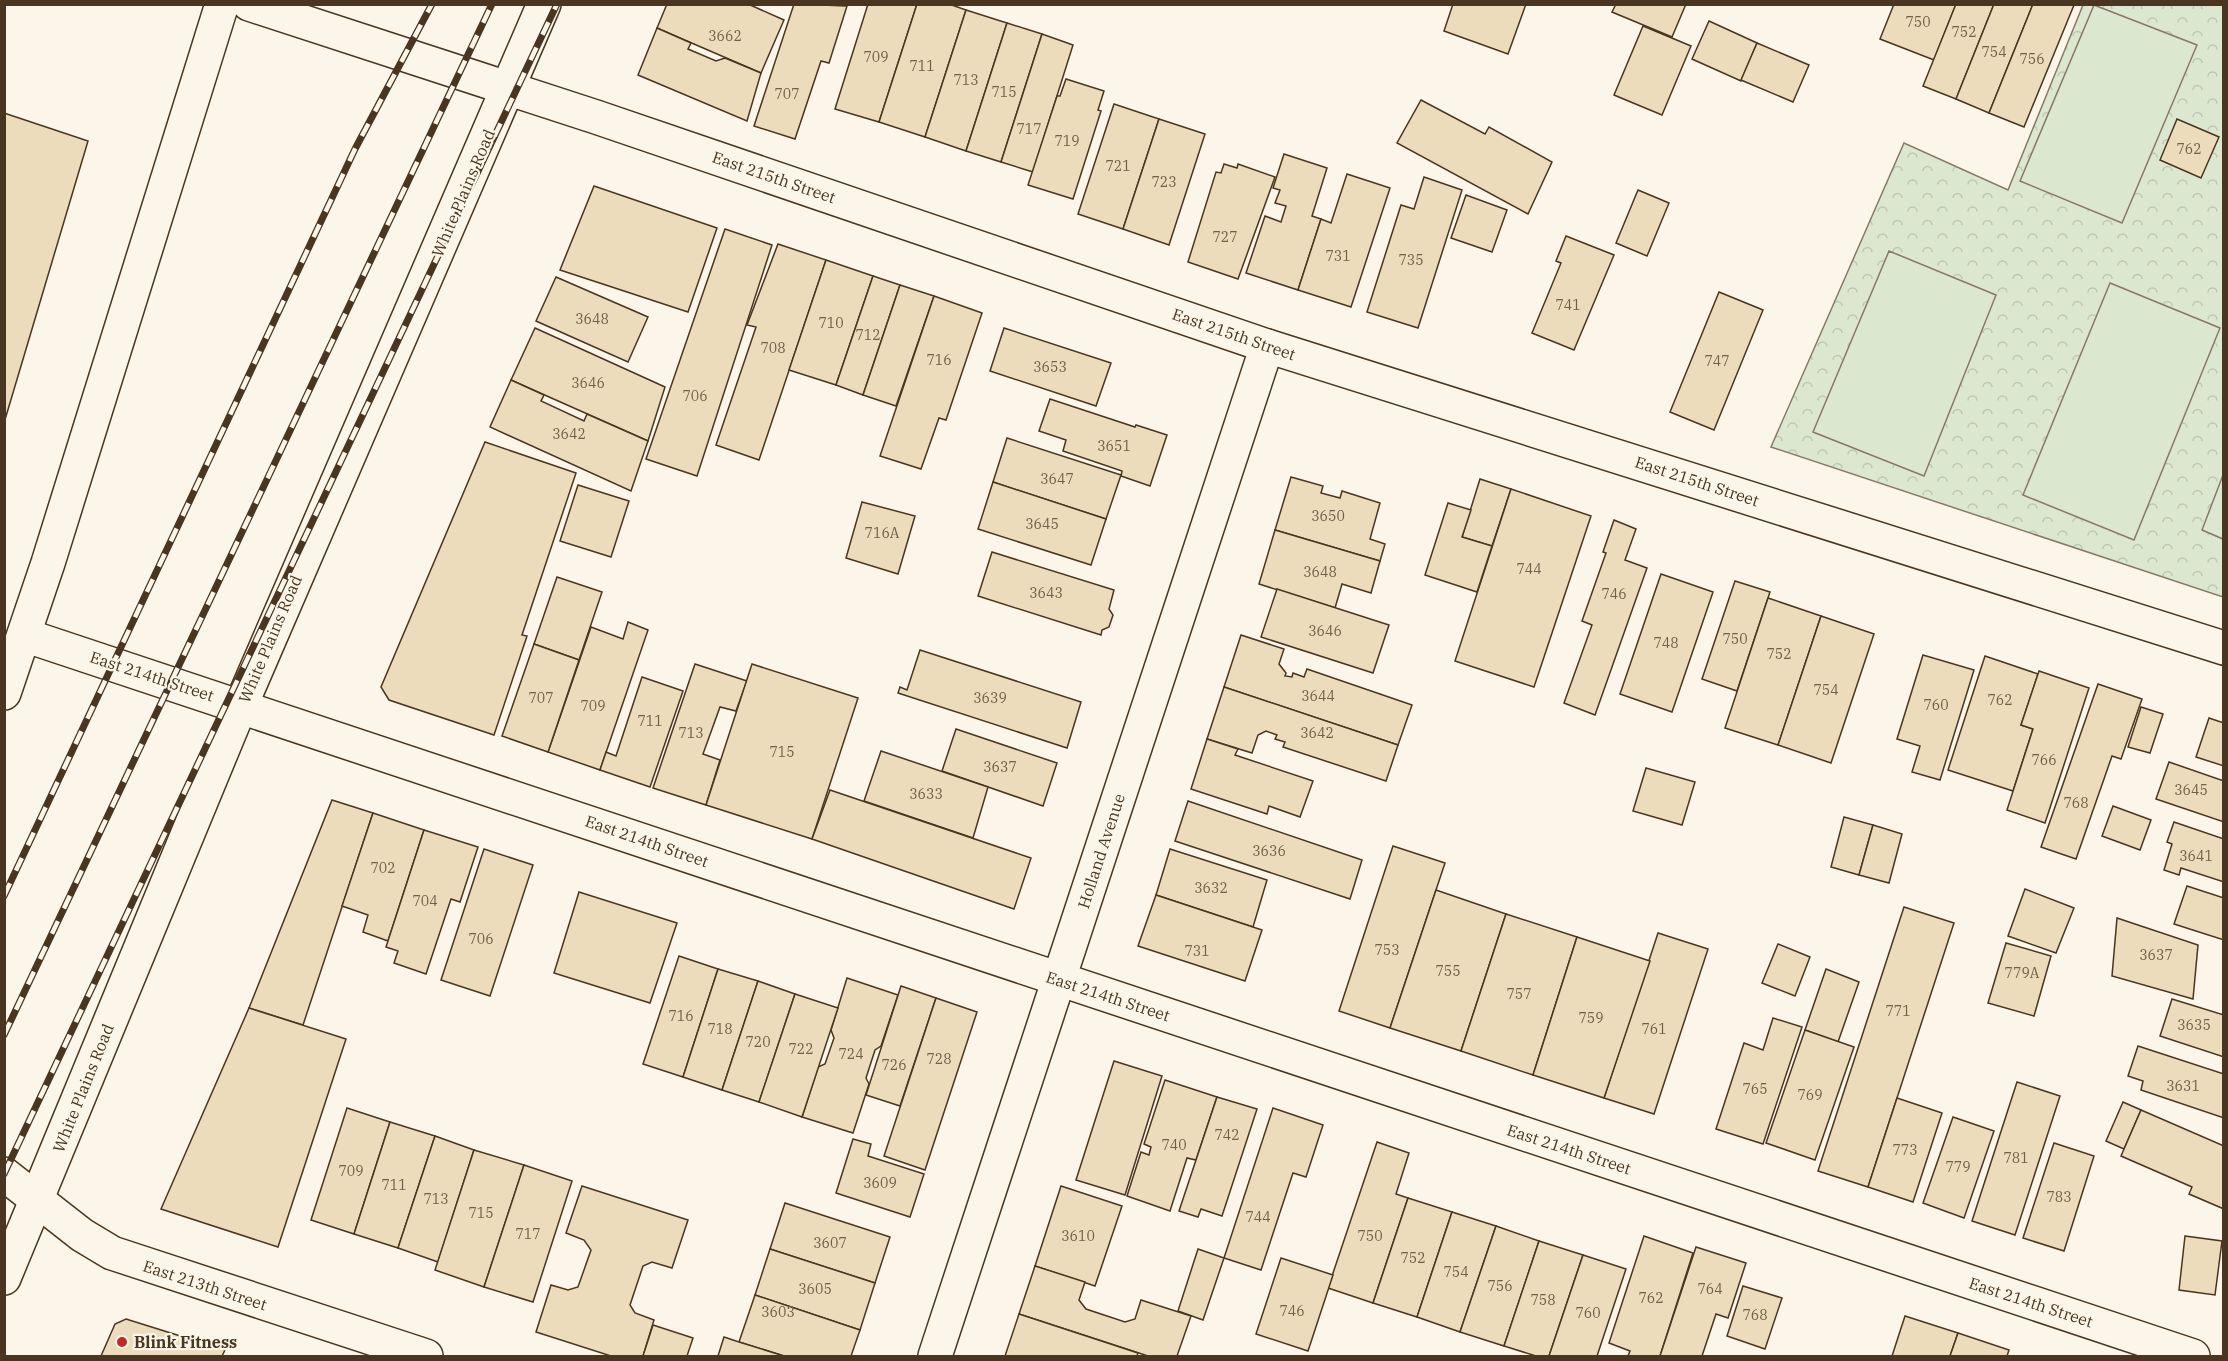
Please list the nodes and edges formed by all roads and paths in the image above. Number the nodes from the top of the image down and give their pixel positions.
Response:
1 (222, 4) edge
2 (249, 4) edge
3 (544, 4) edge
4 (508, 88) junction
5 (1267, 346) junction
6 (24, 634) junction
7 (2223, 648) edge
8 (4, 693) edge
9 (241, 705) junction
10 (1059, 979) junction
11 (4, 1174) edge
12 (37, 1198) junction
13 (4, 1278) edge
14 (426, 1356) edge
15 (935, 1356) edge
16 (2193, 1356) edge

1 - 6 street
2 - 4 street, East 215th Street
3 - 4 street, White Plains Road
4 - 5 street, East 215th Street
4 - 9 street, White Plains Road
5 - 7 street, East 215th Street
5 - 10 street, Holland Avenue
6 - 8 street
6 - 9 street, East 214th Street
9 - 10 street, East 214th Street
9 - 12 street, White Plains Road
10 - 15 street, Holland Avenue
10 - 16 street, East 214th Street
11 - 12 street, East 213th Street
12 - 13 street, White Plains Road
12 - 14 street, East 213th Street

